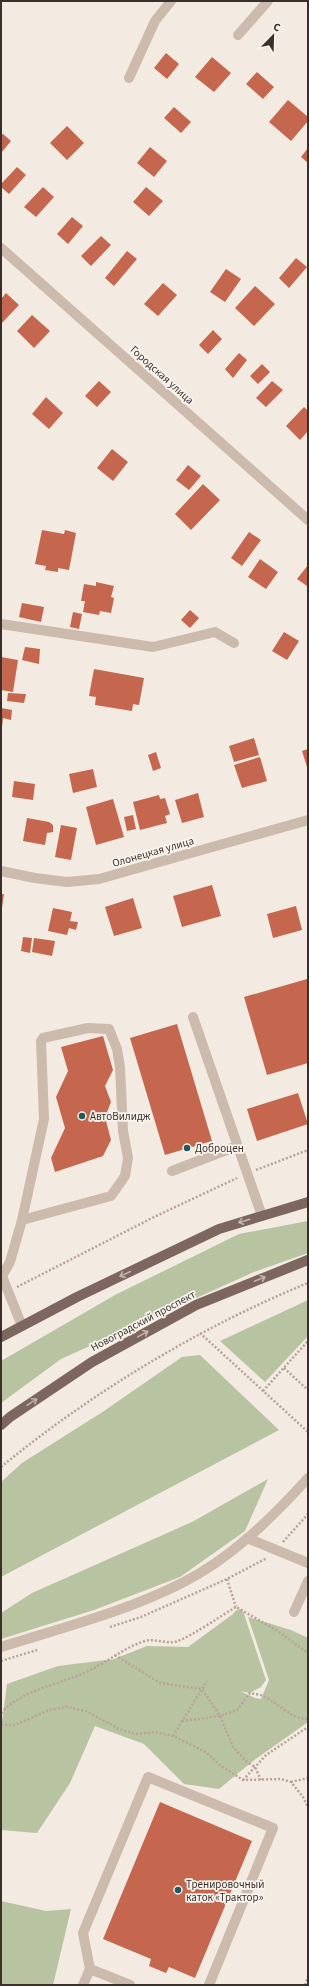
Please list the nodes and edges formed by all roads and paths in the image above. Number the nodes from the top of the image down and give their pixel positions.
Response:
1 (171, 1) edge
2 (268, 1) edge
3 (238, 35) dead end
4 (129, 78) dead end
5 (1, 248) edge
6 (308, 520) edge
7 (1, 624) edge
8 (234, 643) dead end
9 (308, 820) edge
10 (1, 871) edge
11 (193, 1017) dead end
12 (237, 1146) junction
13 (308, 1150) edge
14 (172, 1171) dead end
15 (247, 1173) junction
16 (308, 1202) edge
17 (262, 1216) junction
18 (22, 1220) junction
19 (308, 1260) edge
20 (308, 1283) edge
21 (8, 1291) junction
22 (22, 1326) junction
23 (200, 1333) junction
24 (1, 1337) edge
25 (308, 1341) edge
26 (284, 1368) junction
27 (308, 1390) edge
28 (263, 1391) junction
29 (1, 1425) edge
30 (308, 1432) edge
31 (1, 1467) edge
32 (308, 1478) edge
33 (247, 1538) junction
34 (308, 1563) edge
35 (227, 1579) dead end
36 (308, 1580) edge
37 (236, 1607) junction
38 (294, 1612) dead end
39 (1, 1647) edge
40 (308, 1653) edge
41 (115, 1654) junction
42 (207, 1681) dead end
43 (202, 1689) junction
44 (1, 1713) edge
45 (220, 1716) junction
46 (308, 1719) edge
47 (182, 1721) junction
48 (1, 1725) edge
49 (308, 1726) edge
50 (173, 1736) junction
51 (255, 1768) junction
52 (308, 1778) edge
53 (243, 1780) junction
54 (261, 1780) junction
55 (291, 1782) junction
56 (308, 1807) edge
57 (90, 1968) junction
58 (308, 1977) edge
59 (84, 1985) edge
60 (130, 1985) edge
61 (209, 1985) edge
62 (305, 1985) edge

1 - 4 street
2 - 3 street
5 - 6 street, Городская улица
7 - 8 street
9 - 10 street, Олонецкая улица
11 - 12 street
12 - 14 street
12 - 15 street
13 - 15 path
15 - 17 street
15 - 21 path
16 - 17 main road
17 -> 22 main road
18 - 18 street
18 - 21 street
29 -> 19 main road, Новоградский проспект
20 - 23 path
21 - 22 street
22 - 24 main road
23 - 28 path
23 - 31 path
25 - 26 path
26 - 27 path
26 - 28 path
28 - 30 path
32 - 33 street
33 - 34 street
33 - 39 street
35 - 37 path
36 - 38 street
37 - 40 path
37 - 41 path
41 - 43 path
41 - 44 path
42 - 43 path
43 - 45 path
43 - 47 path
45 - 46 path
45 - 47 path
45 - 51 path
47 - 50 path
48 - 50 path
49 - 51 path
50 - 53 path
51 - 53 path
51 - 54 path
52 - 55 path
53 - 54 path
54 - 55 path
55 - 56 path
57 - 59 street
57 - 60 street
57 - 61 street
58 - 62 path

